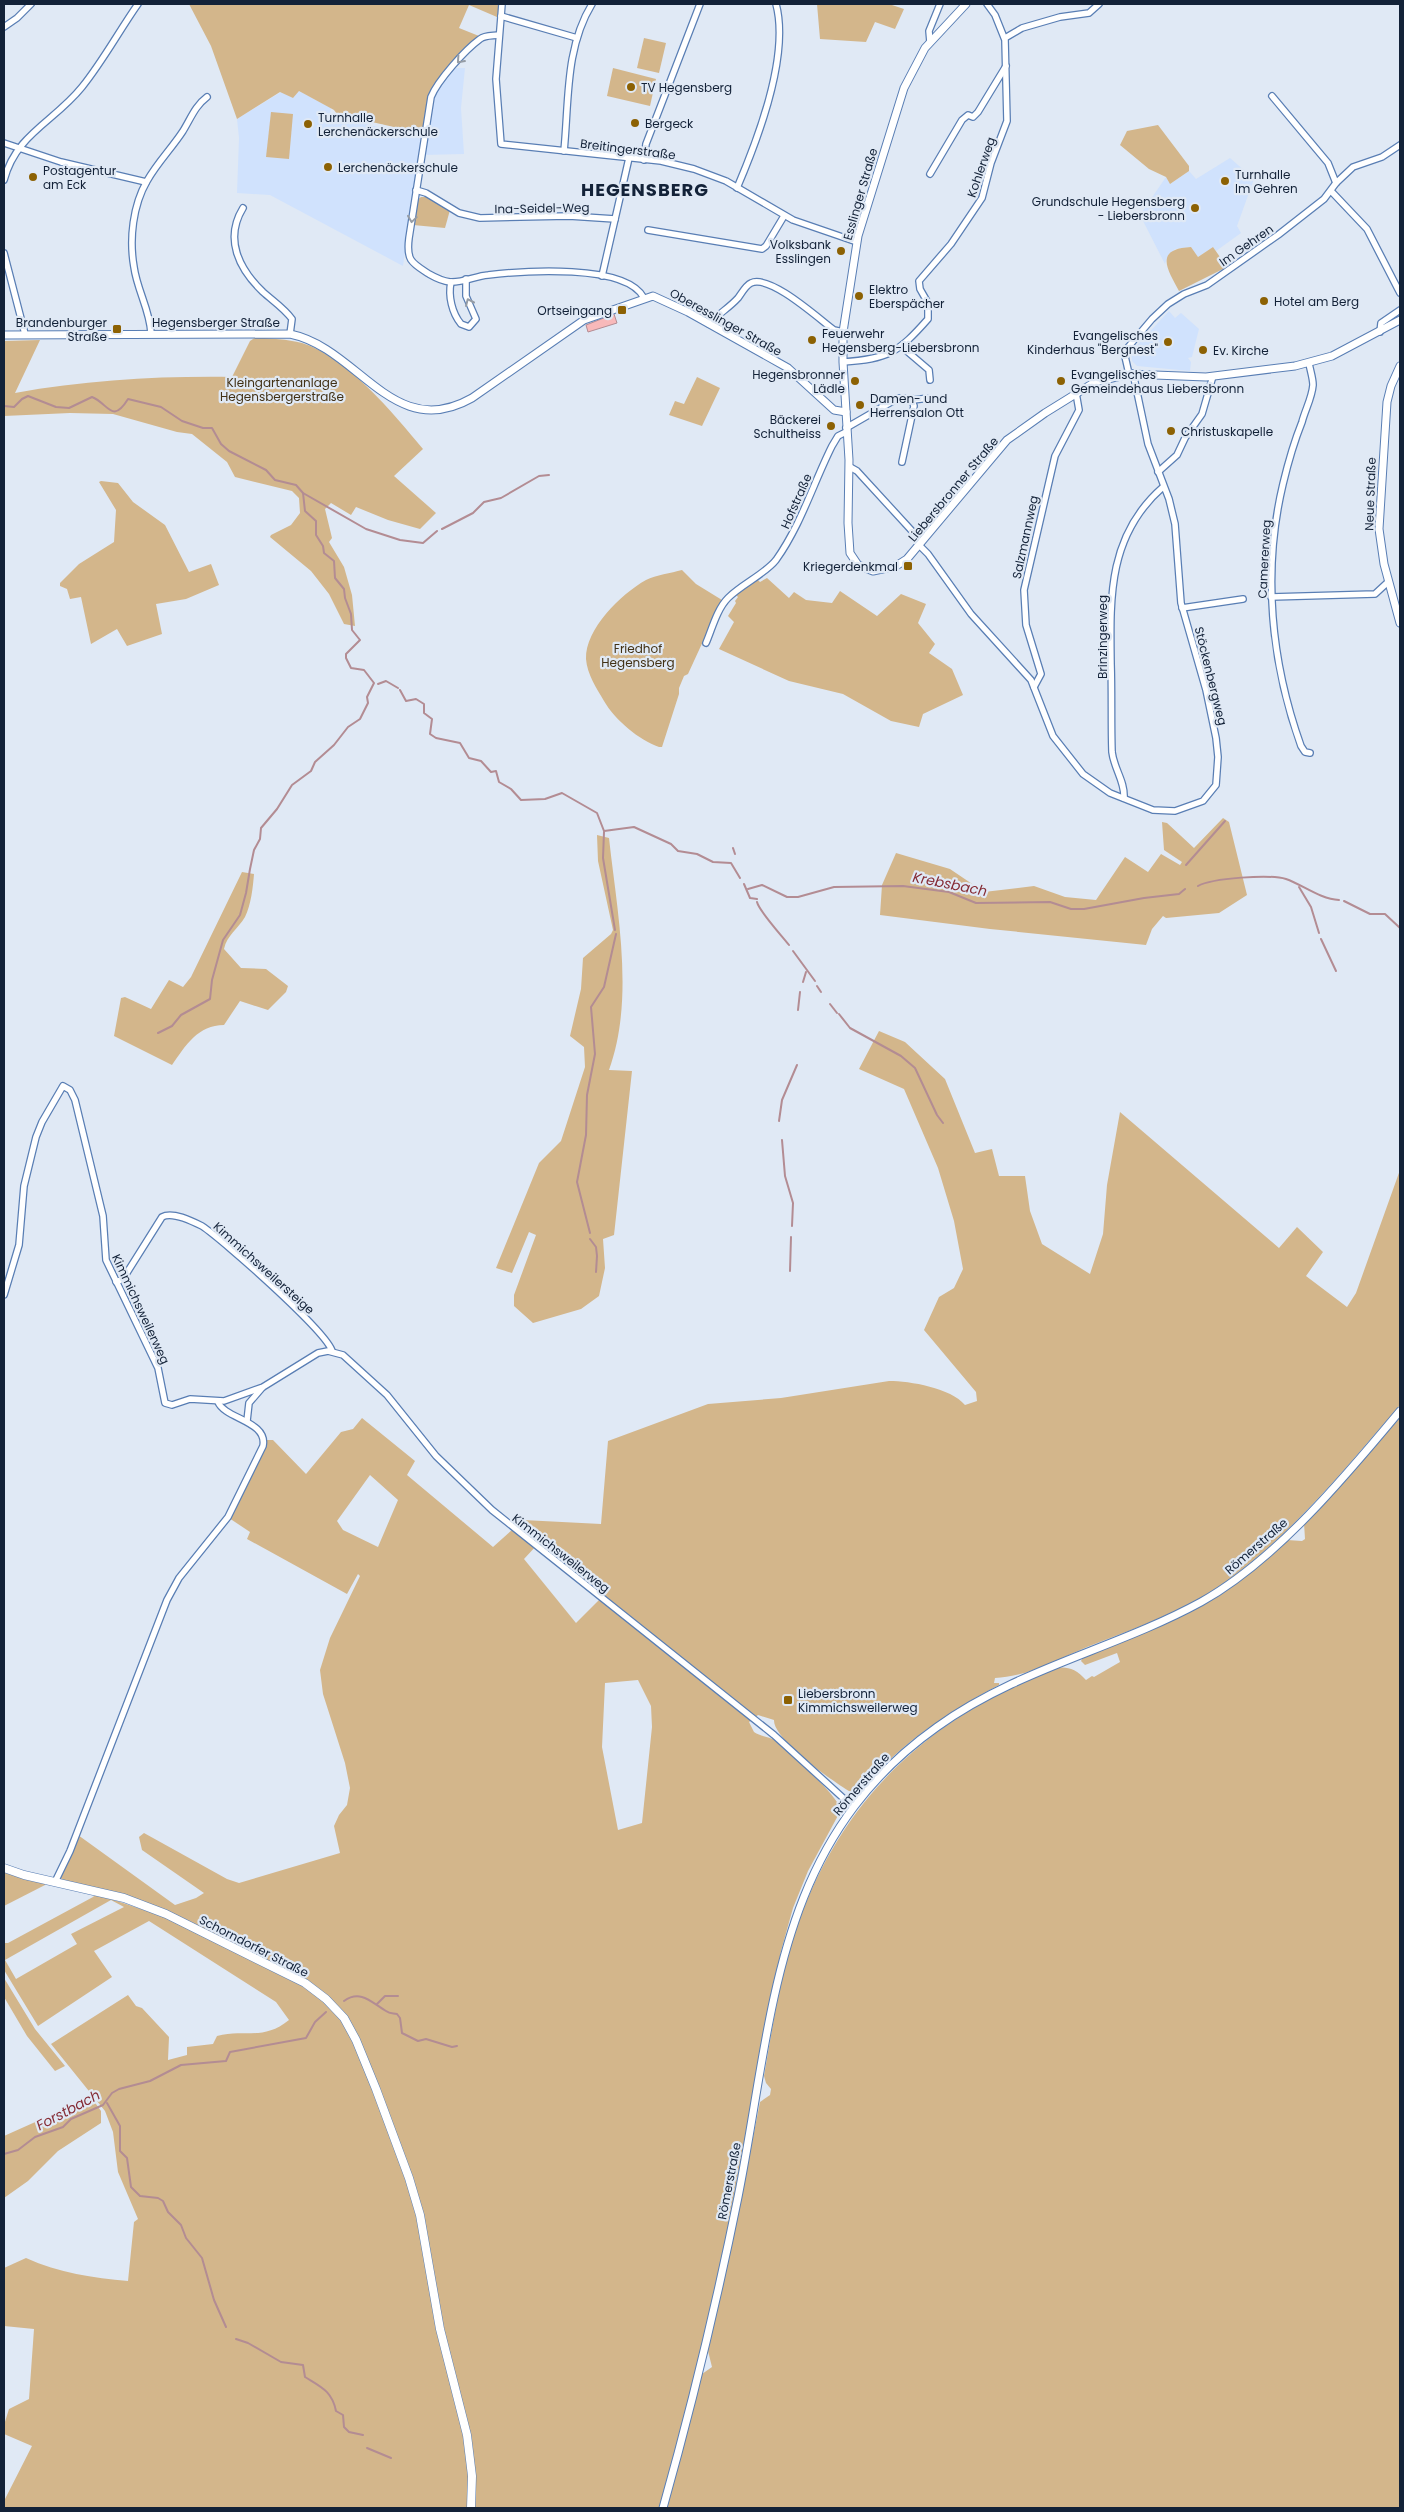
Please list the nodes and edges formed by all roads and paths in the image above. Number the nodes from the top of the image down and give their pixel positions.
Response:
1 (31, 4) edge
2 (138, 4) edge
3 (502, 4) edge
4 (592, 4) edge
5 (700, 4) edge
6 (776, 4) edge
7 (940, 4) edge
8 (966, 4) edge
9 (987, 4) edge
10 (1099, 4) edge
11 (501, 16) junction
12 (4, 27) edge
13 (499, 35) junction
14 (577, 38) junction
15 (1005, 38) junction
16 (930, 42) junction
17 (1006, 66) junction
18 (207, 96) dead end
19 (1272, 96) dead end
20 (4, 143) edge
21 (1400, 145) edge
22 (18, 147) junction
23 (564, 151) junction
24 (629, 158) junction
25 (644, 160) junction
26 (930, 174) dead end
27 (4, 180) edge
28 (146, 182) junction
29 (1336, 182) junction
30 (737, 188) junction
31 (416, 190) junction
32 (1331, 191) junction
33 (243, 208) dead end
34 (784, 216) junction
35 (615, 219) junction
36 (648, 230) dead end
37 (857, 242) junction
38 (4, 253) edge
39 (602, 276) junction
40 (466, 279) junction
41 (451, 282) junction
42 (1400, 292) edge
43 (644, 298) junction
44 (1400, 310) edge
45 (1400, 320) edge
46 (709, 324) junction
47 (843, 332) junction
48 (1380, 332) junction
49 (151, 333) junction
50 (25, 334) junction
51 (290, 334) junction
52 (4, 335) edge
53 (902, 346) junction
54 (843, 362) junction
55 (1309, 363) junction
56 (1400, 366) edge
57 (1131, 373) junction
58 (1213, 376) junction
59 (930, 380) dead end
60 (1076, 393) junction
61 (929, 398) dead end
62 (913, 400) junction
63 (846, 412) junction
64 (846, 430) junction
65 (902, 462) dead end
66 (850, 467) junction
67 (1158, 472) junction
68 (1163, 487) junction
69 (912, 531) dead end
70 (920, 546) junction
71 (1388, 582) junction
72 (1271, 597) junction
73 (1243, 599) dead end
74 (1182, 608) junction
75 (1400, 623) edge
76 (706, 643) dead end
77 (1034, 687) junction
78 (1310, 753) dead end
79 (1124, 798) junction
80 (116, 1282) junction
81 (4, 1295) edge
82 (332, 1351) junction
83 (263, 1386) junction
84 (218, 1402) junction
85 (1400, 1411) edge
86 (247, 1421) junction
87 (853, 1806) junction
88 (4, 1868) edge
89 (55, 1882) junction
90 (471, 2508) edge
91 (663, 2508) edge

1 - 12 street
2 - 22 street
3 - 11 street
4 - 14 street
5 - 25 street
6 - 30 street
7 - 16 street
8 - 16 street, Esslinger Straße
9 - 15 street, Kohlerweg
10 - 15 street
11 - 13 street
11 - 14 street
13 - 23 street, Breitingerstraße
13 -> 31 street
14 - 23 street
15 - 17 street, Kohlerweg
16 - 37 street, Esslinger Straße
17 - 26 street
17 - 53 street, Kohlerweg
18 - 28 street
19 - 29 street
20 - 22 street
21 - 29 street, Im Gehren
22 - 27 street
22 - 28 street
23 - 24 street, Breitingerstraße
24 - 25 street, Breitingerstraße
24 - 35 street
25 - 30 street, Breitingerstraße
28 - 49 street
29 - 32 street, Im Gehren
30 - 34 street, Breitingerstraße
31 - 35 street, Ina-Seidel-Weg
31 -> 41 street, Oberesslinger Straße
32 - 42 street
32 - 57 street, Im Gehren
33 - 51 street
34 - 36 street
34 - 37 street, Breitingerstraße
35 - 39 street
37 - 47 street, Esslinger Straße
38 - 50 street
39 - 40 street, Oberesslinger Straße
39 - 43 street, Oberesslinger Straße
40 - 41 street, Oberesslinger Straße
41 -> 40 street
43 - 46 street, Oberesslinger Straße
43 - 51 street, Hegensberger Straße
44 - 48 street
45 - 48 street
46 - 47 street
46 - 63 street, Oberesslinger Straße
47 - 54 street, Esslinger Straße
48 - 55 street
49 - 50 street, Hegensberger Straße
49 - 51 street, Hegensberger Straße
50 - 52 street, Hegensberger Straße
53 - 54 street
53 - 59 street
54 - 63 street, Esslinger Straße
55 - 58 street
55 - 72 street, Camererweg
56 - 71 street, Neue Straße
57 - 58 street, Liebersbronner Straße
57 - 60 street, Liebersbronner Straße
57 - 67 street, Stöckenbergweg
58 - 67 street
60 - 70 street, Liebersbronner Straße
60 - 77 street, Salzmannweg
61 - 62 street, Hofstraße
62 - 64 street, Hofstraße
62 - 65 street
63 - 64 street, Esslinger Straße
64 - 66 street, Liebersbronner Straße
64 - 76 street, Hofstraße
66 - 69 street
66 - 70 street, Liebersbronner Straße
67 - 68 street, Stöckenbergweg
68 - 74 street, Stöckenbergweg
68 - 79 street, Brinzingerweg
70 - 77 street, Stöckenbergweg
71 - 72 street
71 - 75 street, Neue Straße
72 - 78 street, Camererweg
73 - 74 street
74 - 79 street, Stöckenbergweg
77 - 79 street, Stöckenbergweg
80 - 81 street, Kimmichsweilerweg
80 - 82 street, Kimmichsweilersteige
80 - 84 street, Kimmichsweilerweg
82 - 83 street, Kimmichsweilerweg
82 - 87 street, Kimmichsweilerweg
83 - 84 street, Kimmichsweilerweg
83 - 86 street, Kimmichsweilerweg
84 - 86 street
85 - 87 street, Römerstraße
86 - 89 street
87 - 91 street, Römerstraße
88 - 89 main road, Schorndorfer Straße
89 - 90 main road, Schorndorfer Straße

